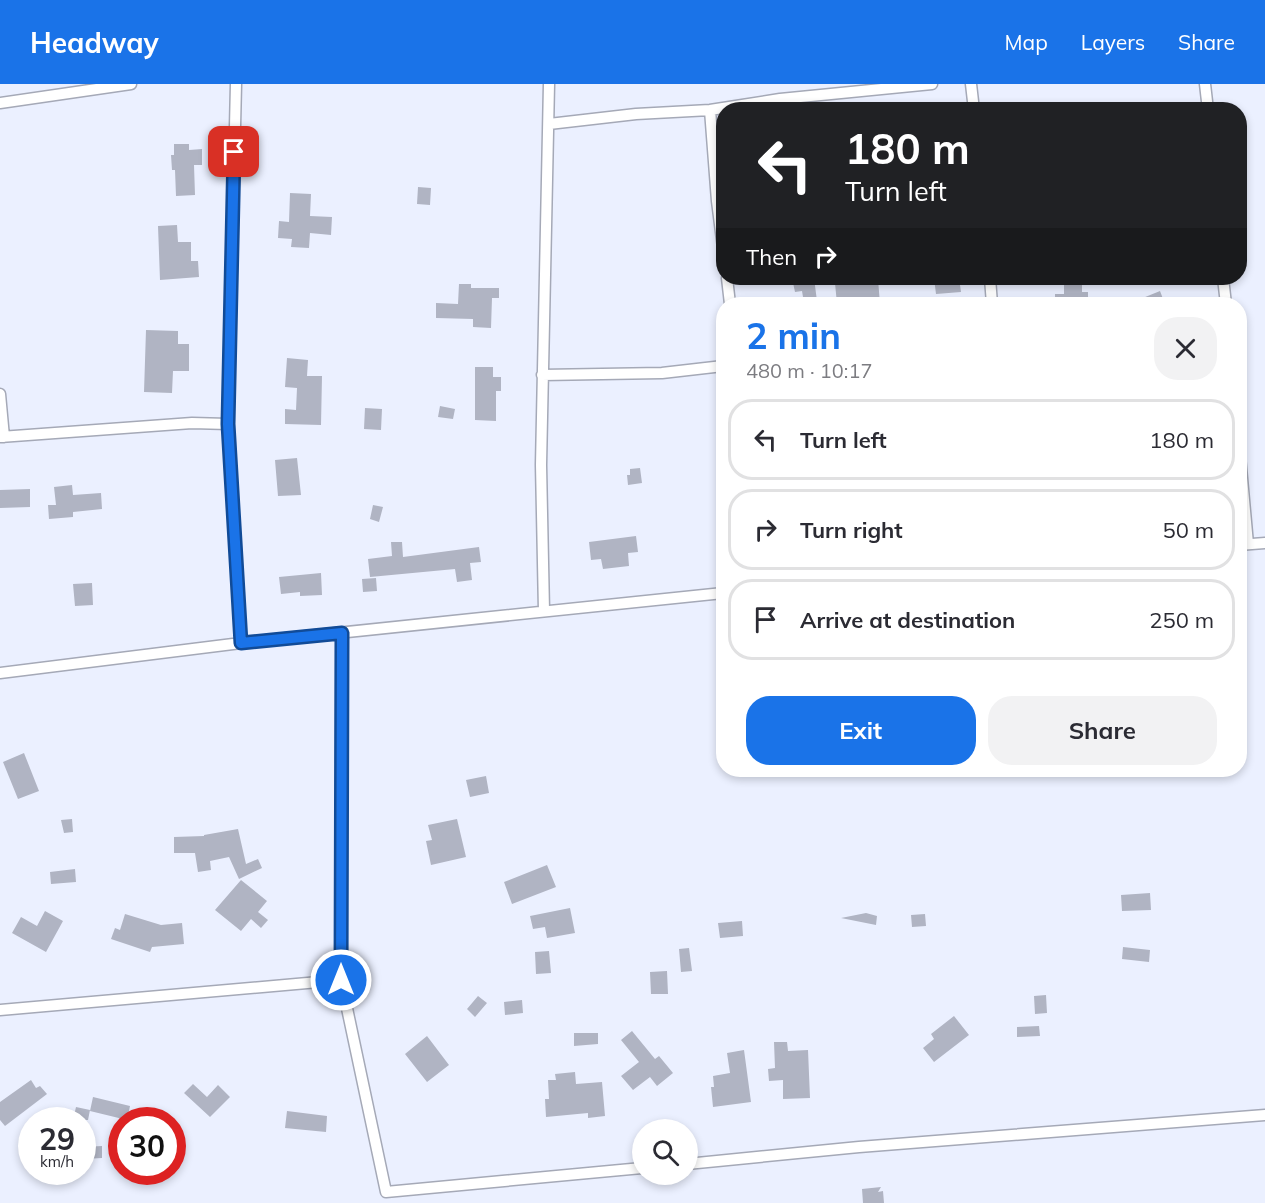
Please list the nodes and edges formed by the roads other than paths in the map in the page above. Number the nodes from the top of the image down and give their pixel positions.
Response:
1 (131, 84) edge
2 (236, 84) edge
3 (549, 84) edge
4 (932, 84) edge
5 (971, 84) edge
6 (1205, 84) edge
7 (761, 102) edge
8 (973, 102) edge
9 (1207, 102) edge
10 (0, 103) edge
11 (716, 109) edge
12 (710, 110) junction
13 (549, 124) junction
14 (716, 188) edge
15 (716, 364) edge
16 (542, 375) junction
17 (0, 394) edge
18 (228, 424) junction
19 (2, 437) edge
20 (1265, 543) edge
21 (1247, 545) edge
22 (716, 594) edge
23 (544, 611) junction
24 (342, 633) junction
25 (241, 643) junction
26 (0, 672) edge
27 (341, 980) junction
28 (0, 1010) edge
29 (1265, 1115) edge
30 (698, 1163) edge
31 (632, 1169) edge
32 (385, 1198) edge

1 - 10 street
2 - 18 street
3 - 13 street
4 - 7 street
5 - 8 street
6 - 9 street
11 - 12 street
12 - 13 street
12 - 14 street
13 - 16 street
15 - 16 street
16 - 23 street
17 - 19 street
18 - 19 street
18 - 25 street
20 - 21 street
22 - 23 street
23 - 24 street
24 - 25 street
24 - 27 street
25 - 26 street
27 - 28 street
27 - 32 street
29 - 30 street
31 - 32 street

